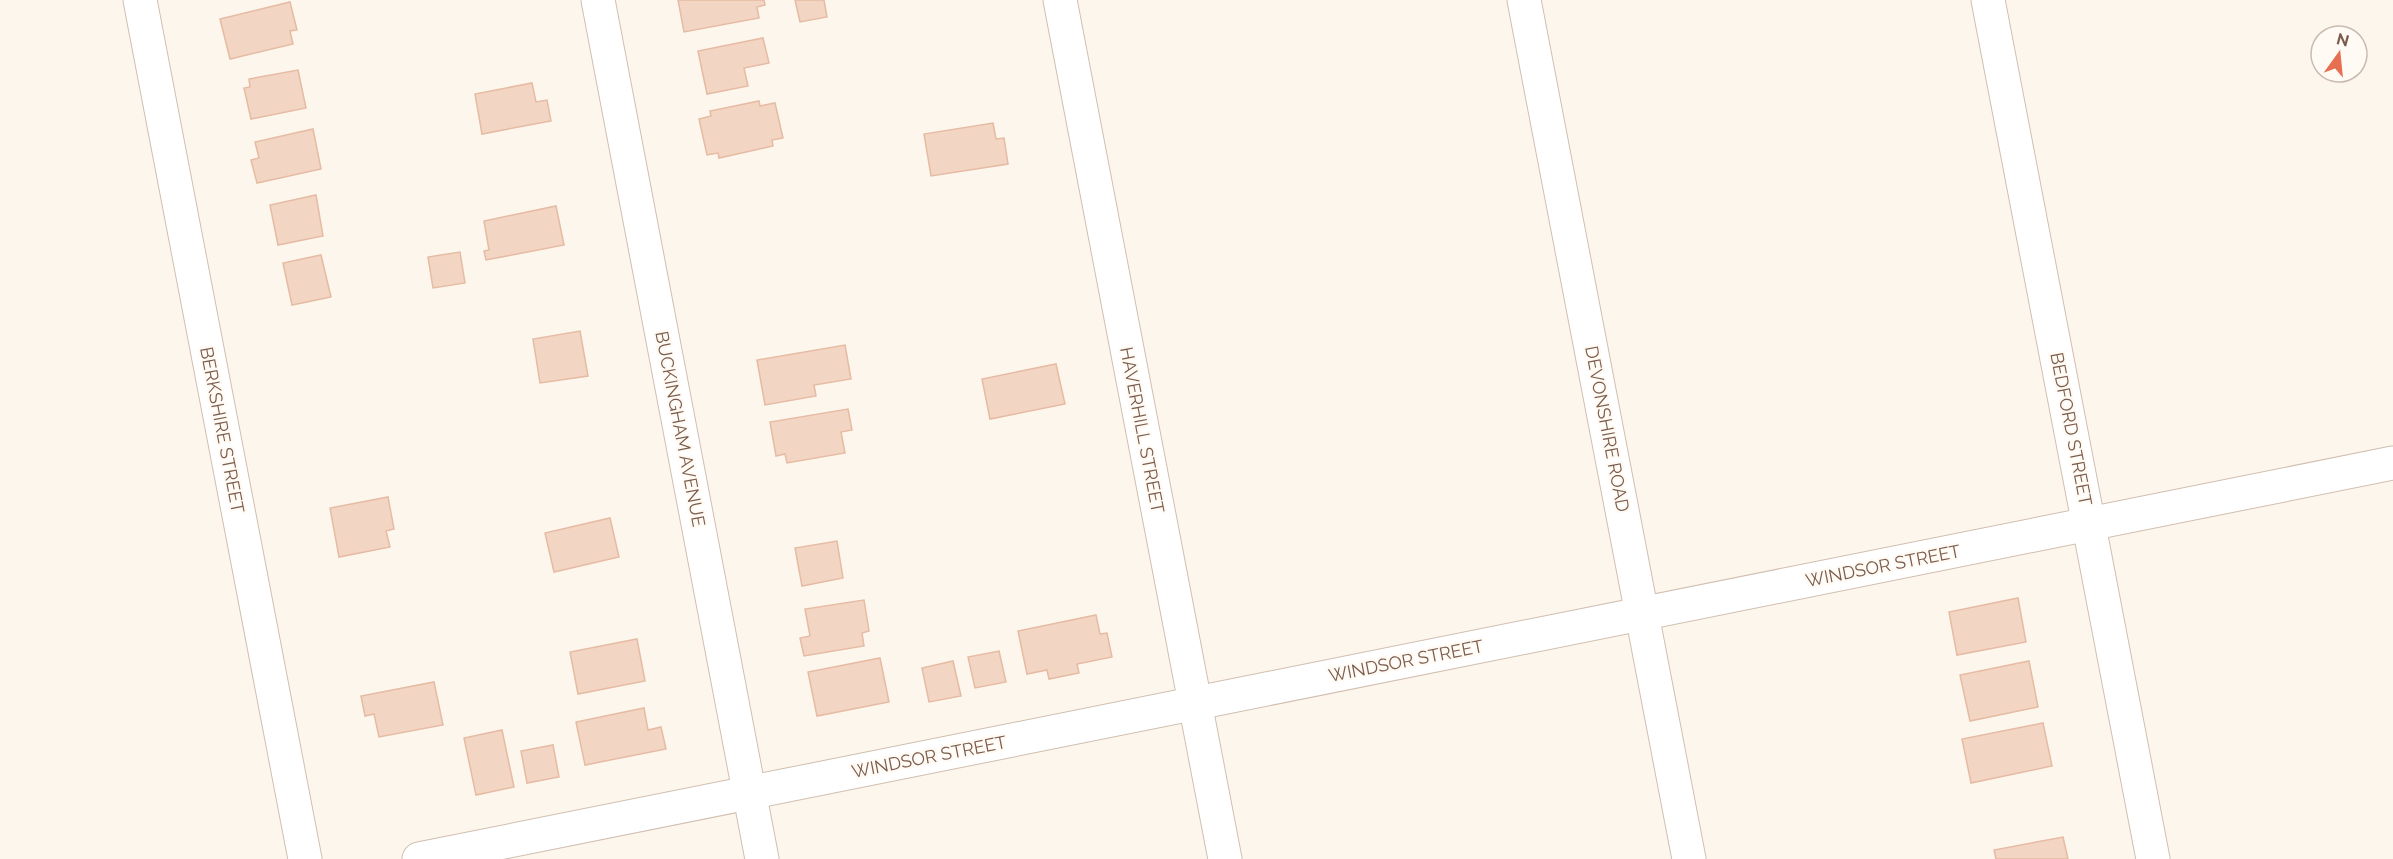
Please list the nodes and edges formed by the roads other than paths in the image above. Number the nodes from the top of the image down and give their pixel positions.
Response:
1 (140, 0) edge
2 (598, 0) edge
3 (1060, 0) edge
4 (1524, 0) edge
5 (1988, 0) edge
6 (2393, 463) edge
7 (2089, 524) junction
8 (1642, 614) junction
9 (1195, 704) junction
10 (750, 793) junction
11 (305, 859) edge
12 (419, 859) edge
13 (762, 859) edge
14 (1225, 859) edge
15 (1689, 859) edge
16 (2153, 859) edge

1 - 11 street, BERKSHIRE STREET
2 - 10 street, BUCKINGHAM AVENUE
3 - 9 street, HAVERHILL STREET
4 - 8 street, DEVONSHIRE ROAD
5 - 7 street, BEDFORD STREET
6 - 7 street, WINDSOR STREET
7 - 8 street, WINDSOR STREET
7 - 16 street, BEDFORD STREET
8 - 9 street, WINDSOR STREET
8 - 15 street, DEVONSHIRE ROAD
9 - 10 street, WINDSOR STREET
9 - 14 street, HAVERHILL STREET
10 - 12 street, WINDSOR STREET
10 - 13 street, BUCKINGHAM AVENUE

